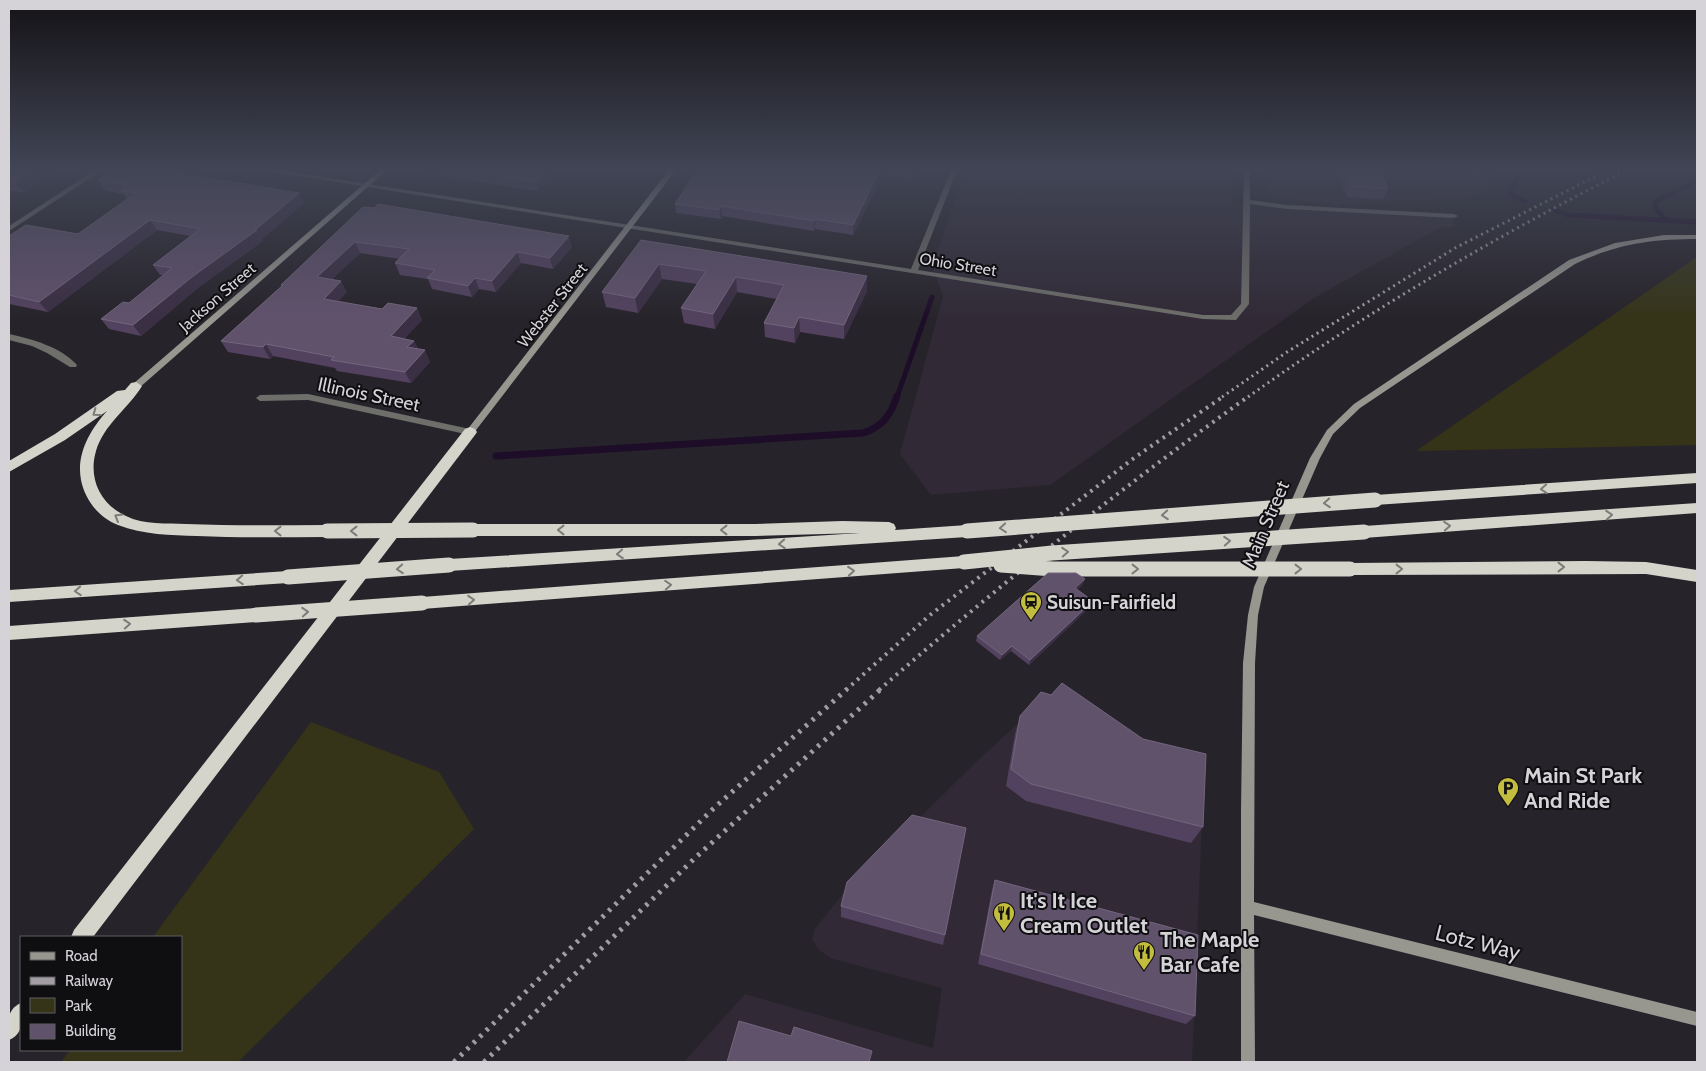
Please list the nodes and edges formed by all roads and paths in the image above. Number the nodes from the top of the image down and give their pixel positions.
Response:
1 (23, 220) edge
2 (327, 220) edge
3 (585, 220) edge
4 (635, 220) edge
5 (934, 220) edge
6 (1247, 220) edge
7 (630, 227) junction
8 (9, 229) edge
9 (1697, 238) edge
10 (914, 271) junction
11 (9, 337) edge
12 (74, 365) dead end
13 (136, 386) junction
14 (260, 398) dead end
15 (470, 432) junction
16 (9, 467) edge
17 (1697, 478) edge
18 (1697, 508) edge
19 (967, 530) junction
20 (964, 562) junction
21 (1697, 576) edge
22 (9, 596) edge
23 (9, 633) edge
24 (1248, 907) junction
25 (82, 936) edge
26 (20, 1015) edge
27 (1697, 1018) edge
28 (9, 1029) edge
29 (1248, 1062) edge

1 - 8 street
2 - 13 main road, Jackson Street
3 - 7 street, Ohio Street
4 - 7 main road, Webster Street
5 - 10 street
6 - 10 street, Ohio Street
7 - 10 street, Ohio Street
7 - 15 main road, Webster Street
9 - 24 main road, Main Street
11 - 12 street
13 -> 16 highway
19 -> 13 highway, bridge
14 - 15 street, Illinois Street
15 - 25 highway
17 -> 19 highway, bridge
20 -> 18 highway, bridge
19 -> 22 highway, bridge
20 -> 21 highway, bridge
23 -> 20 highway, bridge
24 - 27 main road, Lotz Way
24 - 29 main road, Main Street
26 - 28 highway

